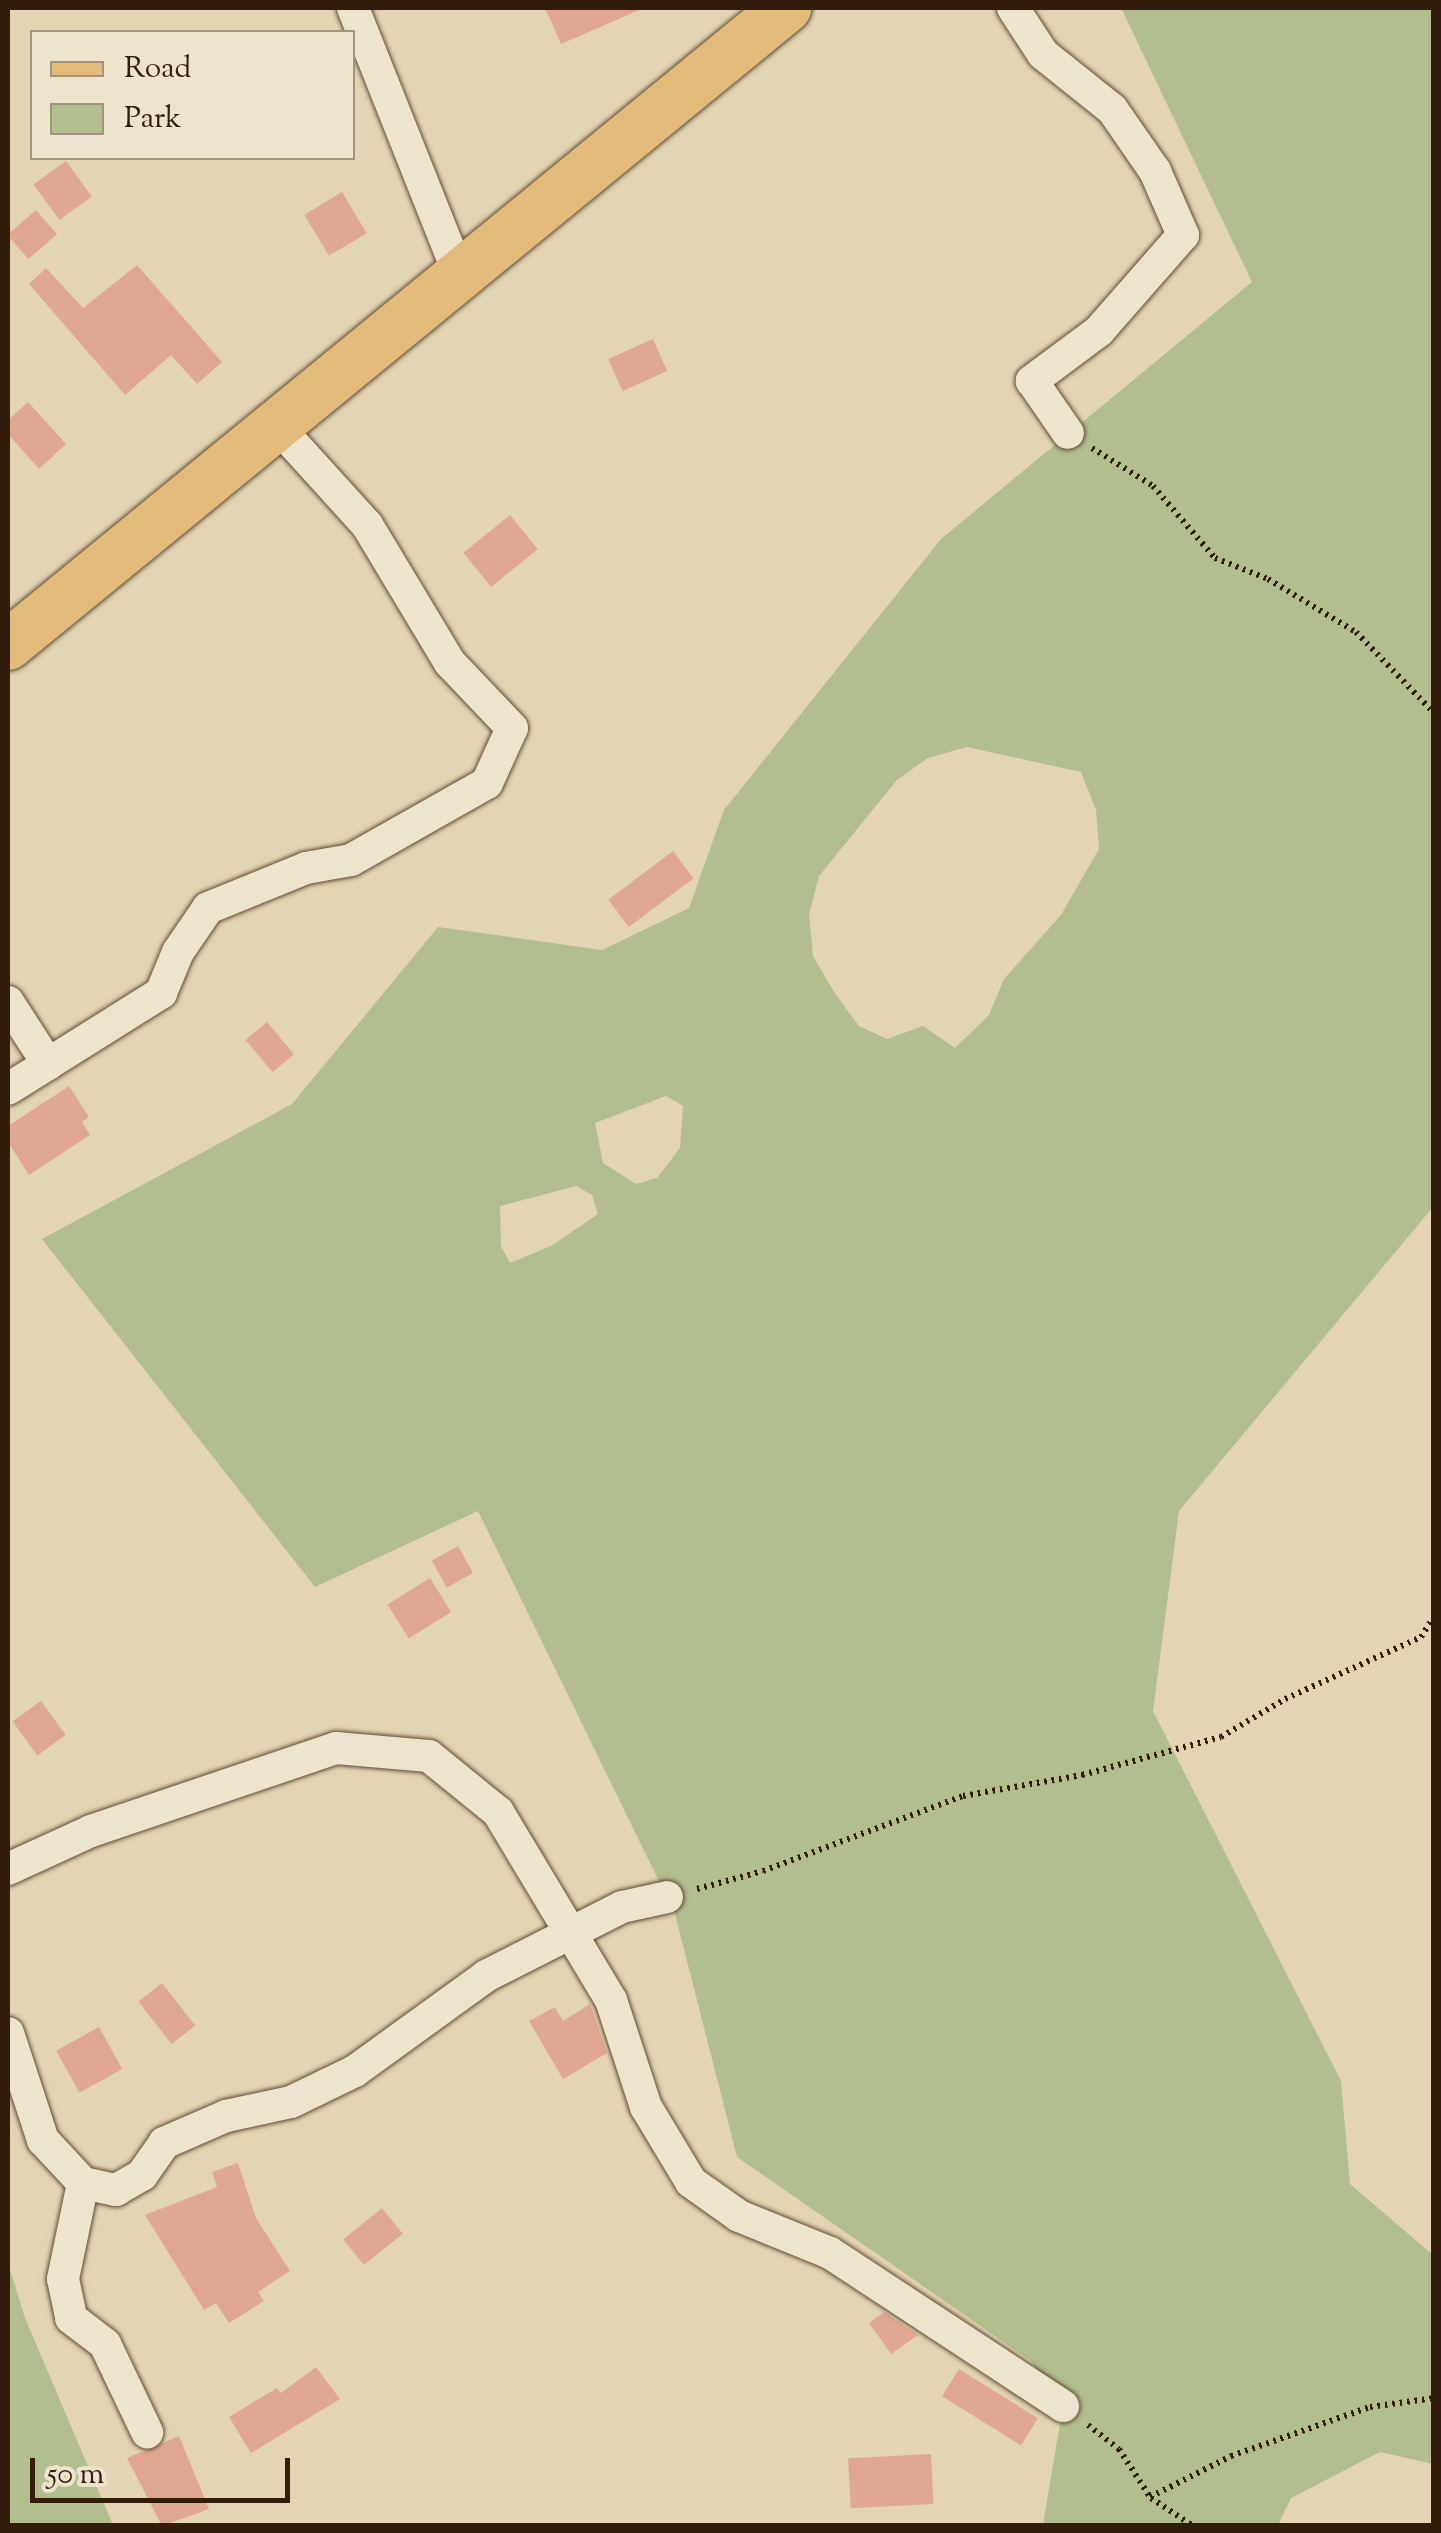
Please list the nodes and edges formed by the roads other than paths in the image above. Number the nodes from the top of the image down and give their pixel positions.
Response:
1 (353, 8) edge
2 (786, 8) edge
3 (1013, 8) edge
4 (458, 272) junction
5 (278, 427) junction
6 (1068, 433) road end
7 (8, 645) edge
8 (8, 1002) edge
9 (48, 1064) junction
10 (8, 1089) edge
11 (8, 1870) edge
12 (667, 1897) road end
13 (570, 1933) junction
14 (8, 2033) edge
15 (83, 2183) junction
16 (1063, 2406) road end
17 (146, 2432) dead end

1 - 4 street
2 - 4 main road
3 - 6 street
4 - 5 main road
5 - 7 main road
5 - 9 street
8 - 9 street
9 - 10 street
11 - 13 street
12 - 13 street
13 - 15 street
13 - 16 street
14 - 15 street
15 - 17 street

